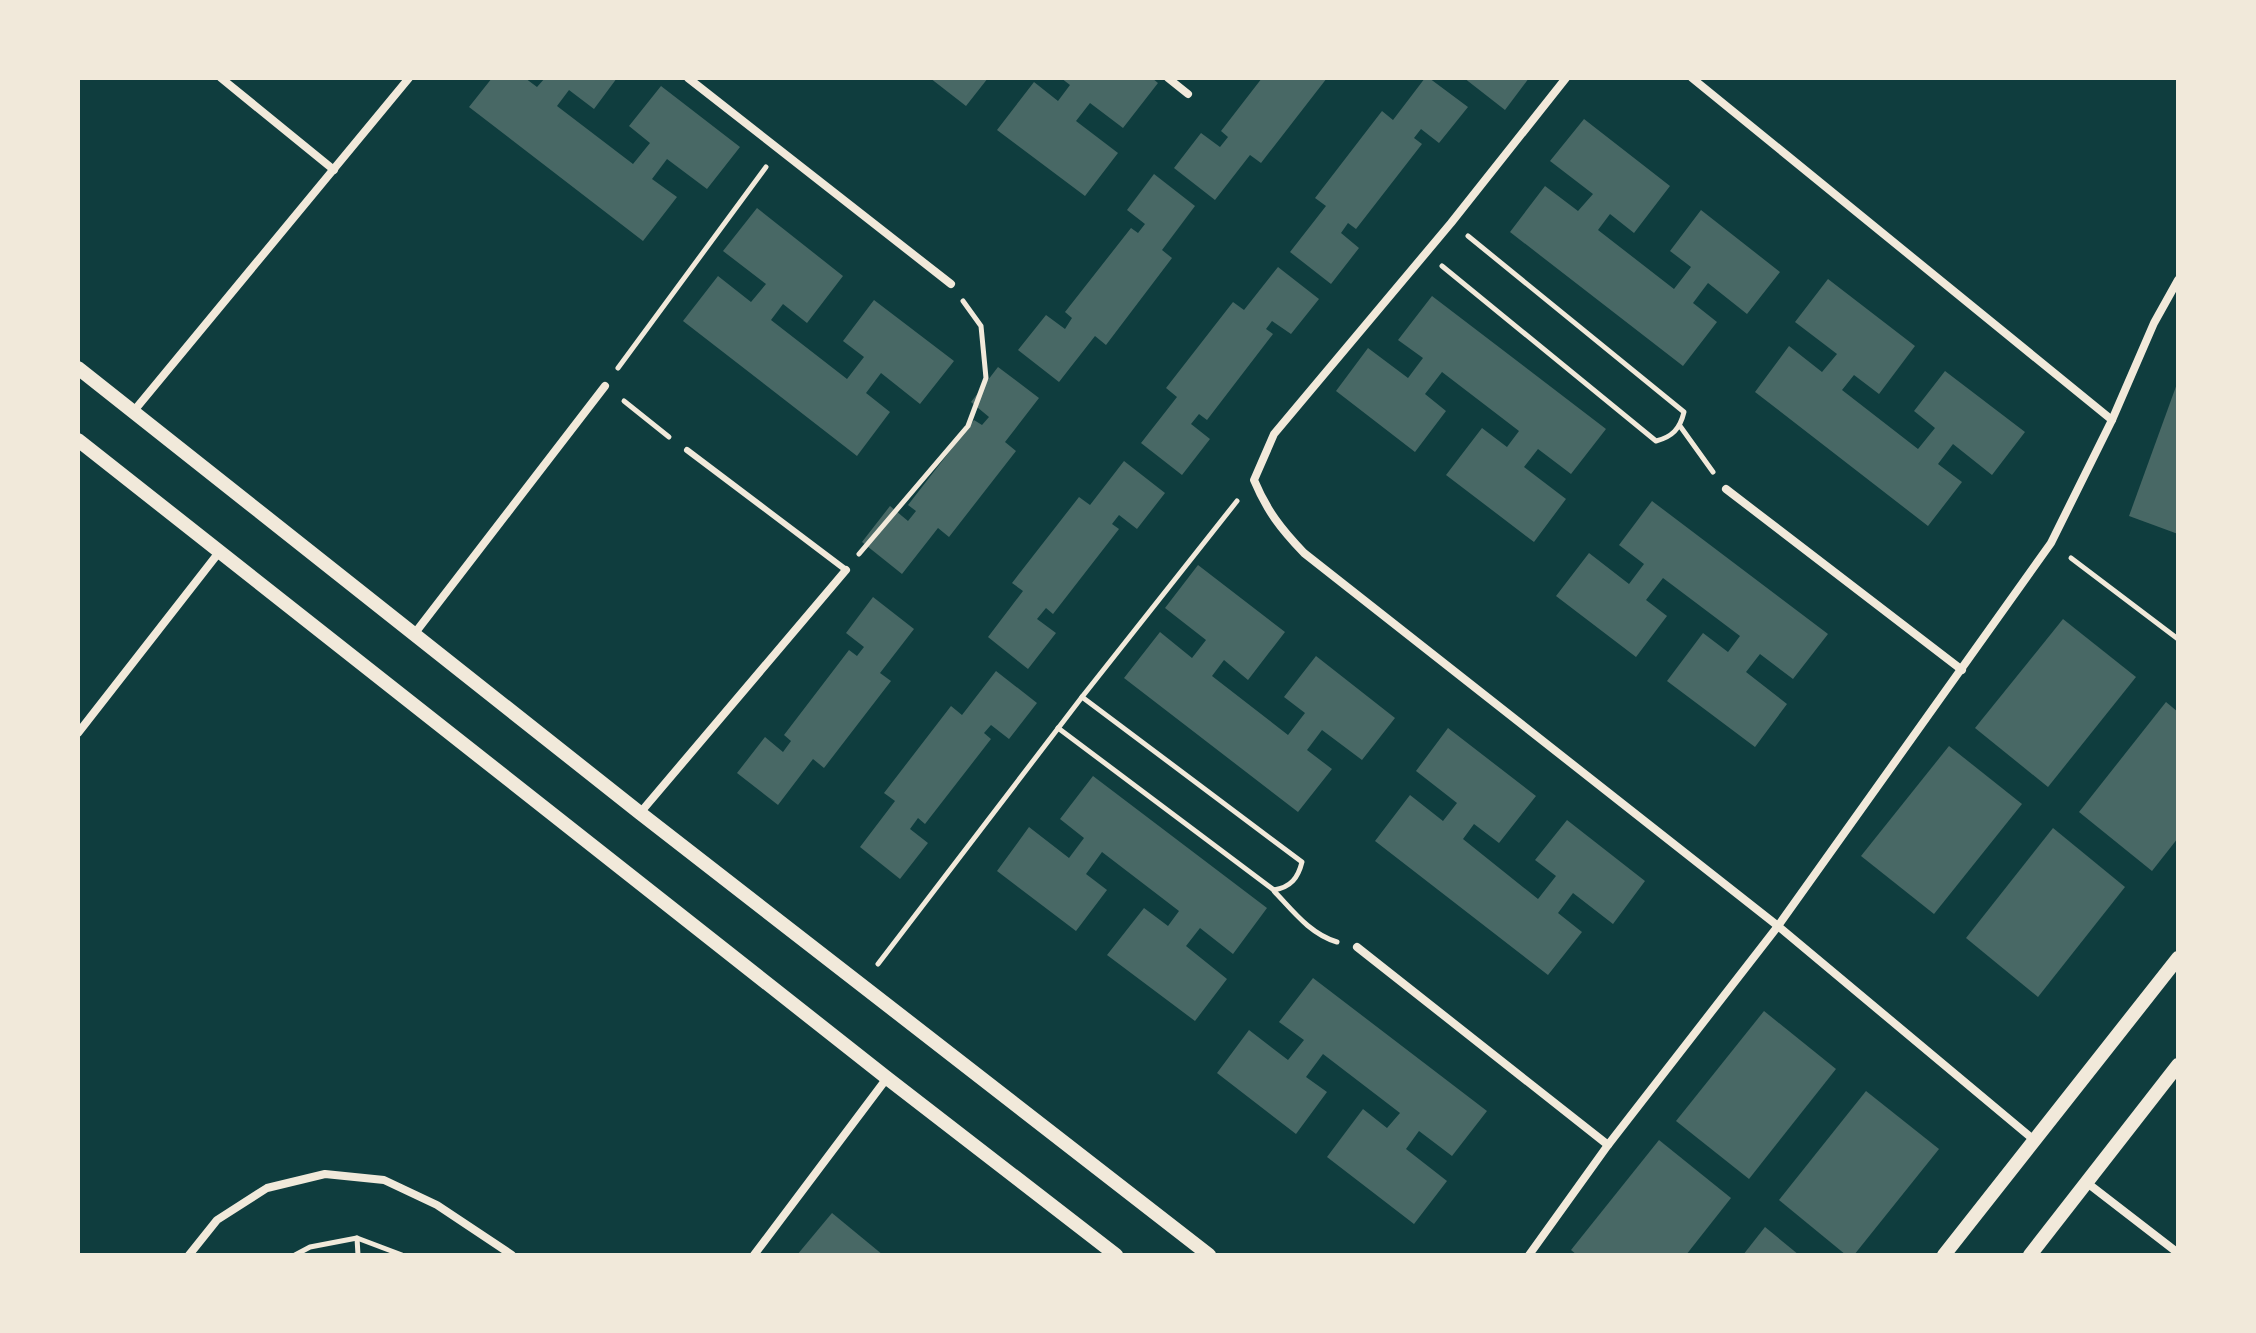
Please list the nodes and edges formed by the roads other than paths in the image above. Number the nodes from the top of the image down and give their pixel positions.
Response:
1 (221, 78) edge
2 (409, 78) edge
3 (688, 78) edge
4 (1168, 78) edge
5 (1566, 78) edge
6 (1692, 78) edge
7 (1188, 94) dead end
8 (334, 170) junction
9 (2178, 280) edge
10 (951, 284) road end
11 (78, 368) edge
12 (605, 386) road end
13 (133, 412) junction
14 (2112, 420) junction
15 (78, 440) edge
16 (687, 450) road end
17 (1726, 489) road end
18 (220, 551) junction
19 (846, 570) joint
20 (415, 633) junction
21 (1962, 670) junction
22 (78, 733) edge
23 (640, 813) junction
24 (1778, 926) junction
25 (1357, 947) road end
26 (2178, 958) edge
27 (2178, 1065) edge
28 (887, 1078) junction
29 (2034, 1140) junction
30 (1608, 1145) junction
31 (2086, 1182) junction
32 (2178, 1253) edge
33 (189, 1255) edge
34 (512, 1255) edge
35 (754, 1255) edge
36 (1116, 1255) edge
37 (1209, 1255) edge
38 (1529, 1255) edge
39 (1944, 1255) edge
40 (2030, 1255) edge

1 - 8 street
2 - 8 street
3 - 10 street
4 - 7 street
5 - 24 street
6 - 14 street
8 - 13 street
9 - 14 street
11 - 13 street
12 - 20 street
13 - 20 street
14 - 21 street
15 - 18 street
16 - 19 lane
17 - 21 street
18 - 22 street
18 - 28 street
19 - 23 street
20 - 23 street
21 - 24 street
23 - 37 street
24 - 29 street
24 - 30 street
25 - 30 street
26 - 29 street
27 - 31 street
28 - 35 street
28 - 36 street
29 - 39 street
30 - 38 street
31 - 32 street
31 - 40 street
33 - 34 street

